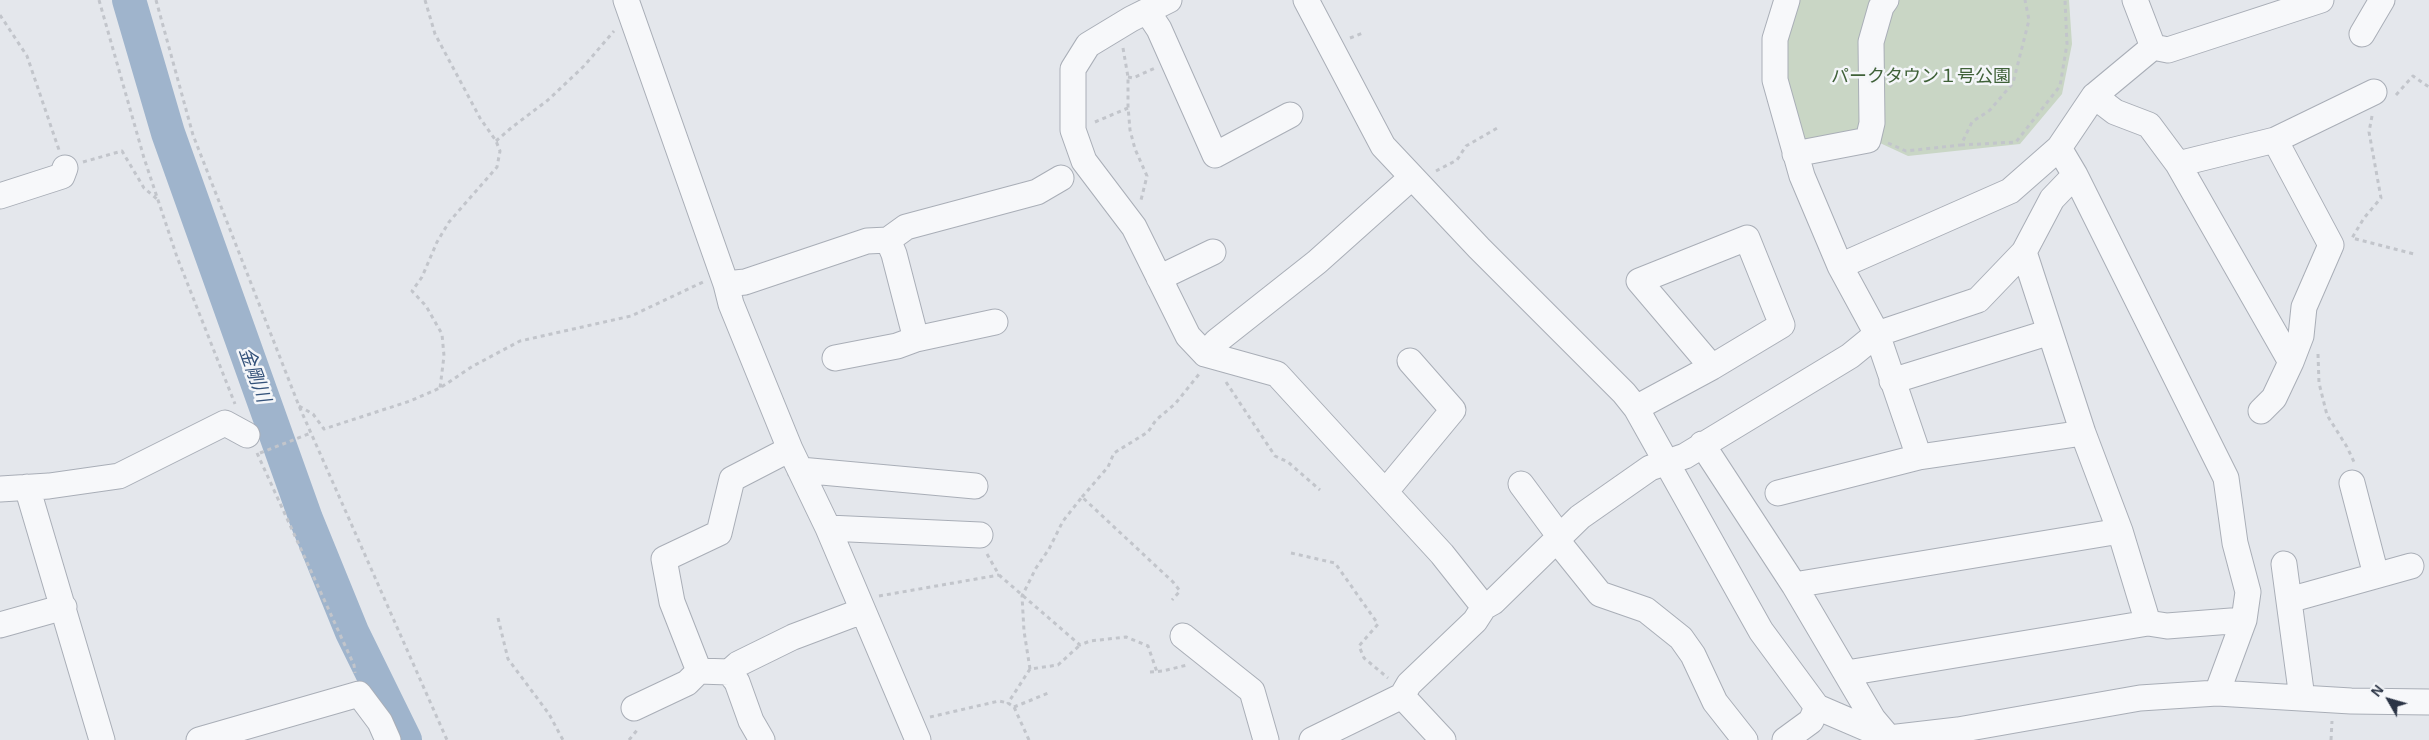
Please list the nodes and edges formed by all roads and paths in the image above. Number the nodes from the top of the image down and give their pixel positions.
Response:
1 (99, 0) edge
2 (156, 0) edge
3 (425, 0) edge
4 (1306, 0) edge
5 (1787, 0) edge
6 (1886, 0) edge
7 (2025, 0) edge
8 (2065, 0) edge
9 (2135, 0) edge
10 (2321, 0) edge
11 (2382, 0) edge
12 (1158, 5) edge
13 (629, 8) edge
14 (0, 15) edge
15 (1116, 28) junction
16 (2362, 34) dead end
17 (2153, 48) junction
18 (1173, 60) junction
19 (1128, 77) junction
20 (2429, 87) edge
21 (2094, 96) junction
22 (2381, 99) junction
23 (1128, 108) junction
24 (1290, 115) dead end
25 (1499, 127) dead end
26 (1073, 130) junction
27 (1869, 134) junction
28 (2275, 140) junction
29 (496, 142) junction
30 (1961, 145) junction
31 (2059, 148) junction
32 (1795, 154) junction
33 (2178, 164) junction
34 (65, 168) junction
35 (2075, 175) junction
36 (1061, 178) dead end
37 (1417, 183) junction
38 (0, 196) edge
39 (158, 200) junction
40 (1134, 227) junction
41 (2352, 238) junction
42 (888, 240) junction
43 (2348, 247) dead end
44 (1213, 252) dead end
45 (2024, 252) junction
46 (2414, 254) dead end
47 (1840, 266) junction
48 (1159, 278) junction
49 (726, 284) junction
50 (995, 322) dead end
51 (2050, 332) junction
52 (1877, 334) junction
53 (916, 338) junction
54 (2317, 351) dead end
55 (1205, 354) junction
56 (835, 358) dead end
57 (1410, 362) dead end
58 (2291, 362) junction
59 (1712, 367) junction
60 (1892, 381) junction
61 (440, 388) junction
62 (299, 406) junction
63 (1636, 408) junction
64 (2261, 411) dead end
65 (311, 432) junction
66 (2083, 433) junction
67 (252, 444) junction
68 (1702, 444) junction
69 (1920, 457) junction
70 (795, 460) junction
71 (1666, 461) junction
72 (2352, 483) joint
73 (1521, 484) dead end
74 (975, 486) dead end
75 (27, 487) junction
76 (0, 489) edge
77 (1320, 490) dead end
78 (1386, 491) junction
79 (1778, 493) dead end
80 (1082, 498) junction
81 (828, 528) junction
82 (2120, 531) junction
83 (980, 535) joint
84 (1559, 537) junction
85 (1291, 554) dead end
86 (2284, 564) dead end
87 (2411, 566) dead end
88 (999, 575) junction
89 (2376, 576) junction
90 (1794, 585) junction
91 (1022, 596) junction
92 (1172, 600) dead end
93 (2289, 600) junction
94 (64, 607) junction
95 (1484, 607) junction
96 (862, 608) junction
97 (498, 618) dead end
98 (2244, 620) junction
99 (2148, 623) junction
100 (0, 625) edge
101 (1183, 636) dead end
102 (1080, 645) junction
103 (1214, 662) junction
104 (1030, 669) junction
105 (699, 670) junction
106 (729, 672) junction
107 (1150, 672) dead end
108 (1156, 672) junction
109 (1847, 673) junction
110 (1051, 692) dead end
111 (2217, 693) junction
112 (359, 694) junction
113 (1402, 696) junction
114 (2302, 698) junction
115 (2429, 702) edge
116 (1008, 703) junction
117 (1014, 707) junction
118 (1817, 707) junction
119 (634, 708) dead end
120 (914, 731) edge
121 (1889, 739) edge
122 (102, 740) edge
123 (199, 740) edge
124 (388, 740) edge
125 (447, 740) edge
126 (563, 740) edge
127 (762, 740) edge
128 (1029, 740) edge
129 (1266, 740) edge
130 (1312, 740) edge
131 (1443, 740) edge
132 (1745, 740) edge
133 (1785, 740) edge

1 - 39 path
2 - 62 path
3 - 29 path
4 - 37 street
5 - 32 street
6 - 27 street
7 - 30 path
8 - 30 path
9 - 17 street
10 - 17 street
11 - 16 street
12 - 15 street
12 - 18 street
13 - 29 path
13 - 49 street
14 - 34 path
15 - 19 path
15 - 26 street
17 - 21 street
18 - 19 path
18 - 24 street
19 - 23 path
20 - 22 path
21 - 31 street
21 - 33 street
22 - 28 street
22 - 41 path
23 - 26 path
23 - 40 path
25 - 37 path
26 - 40 street
27 - 30 path
27 - 32 street
28 - 33 street
28 - 58 street
29 - 61 path
31 - 35 street
31 - 47 street
32 - 47 street
33 - 58 street
34 - 38 street
34 - 39 path
35 - 45 street
35 - 98 street
36 - 42 street
37 - 55 street
37 - 63 street
39 - 67 path
40 - 48 street
41 - 43 path
41 - 46 path
42 - 49 street
42 - 53 street
44 - 48 street
45 - 51 street
45 - 52 street
47 - 52 street
48 - 55 street
49 - 61 path
49 - 70 street
50 - 53 street
51 - 60 street
51 - 66 street
52 - 60 street
52 - 68 street
53 - 56 street
54 - 72 path
55 - 77 path
55 - 78 street
55 - 80 path
57 - 78 street
58 - 64 street
59 - 59 street
59 - 63 street
60 - 69 street
61 - 62 path
62 - 65 path
63 - 71 street
65 - 67 path
65 - 125 path
66 - 69 street
66 - 82 street
67 - 75 street
67 - 112 path
68 - 71 street
68 - 90 street
69 - 79 street
70 - 74 street
70 - 81 street
70 - 105 street
71 - 84 street
71 - 118 street
72 - 89 street
73 - 84 street
75 - 76 street
75 - 94 street
78 - 95 street
80 - 91 path
80 - 92 path
81 - 83 street
81 - 96 street
82 - 90 street
82 - 99 street
83 - 88 path
84 - 95 street
84 - 132 street
85 - 113 path
86 - 93 street
87 - 89 street
88 - 91 path
88 - 96 path
89 - 93 street
90 - 109 street
91 - 102 path
91 - 104 path
93 - 114 street
94 - 100 street
94 - 122 street
95 - 113 street
96 - 106 street
96 - 120 street
97 - 126 path
98 - 99 street
98 - 111 street
99 - 109 street
101 - 103 street
102 - 104 path
102 - 108 path
103 - 108 path
103 - 129 street
104 - 116 path
105 - 106 street
105 - 119 street
106 - 127 street
107 - 108 path
109 - 121 street
110 - 117 path
111 - 114 street
111 - 121 street
112 - 123 street
112 - 124 street
113 - 130 street
113 - 131 street
114 - 115 street
116 - 117 path
116 - 120 path
117 - 128 path
118 - 121 street
118 - 133 street

